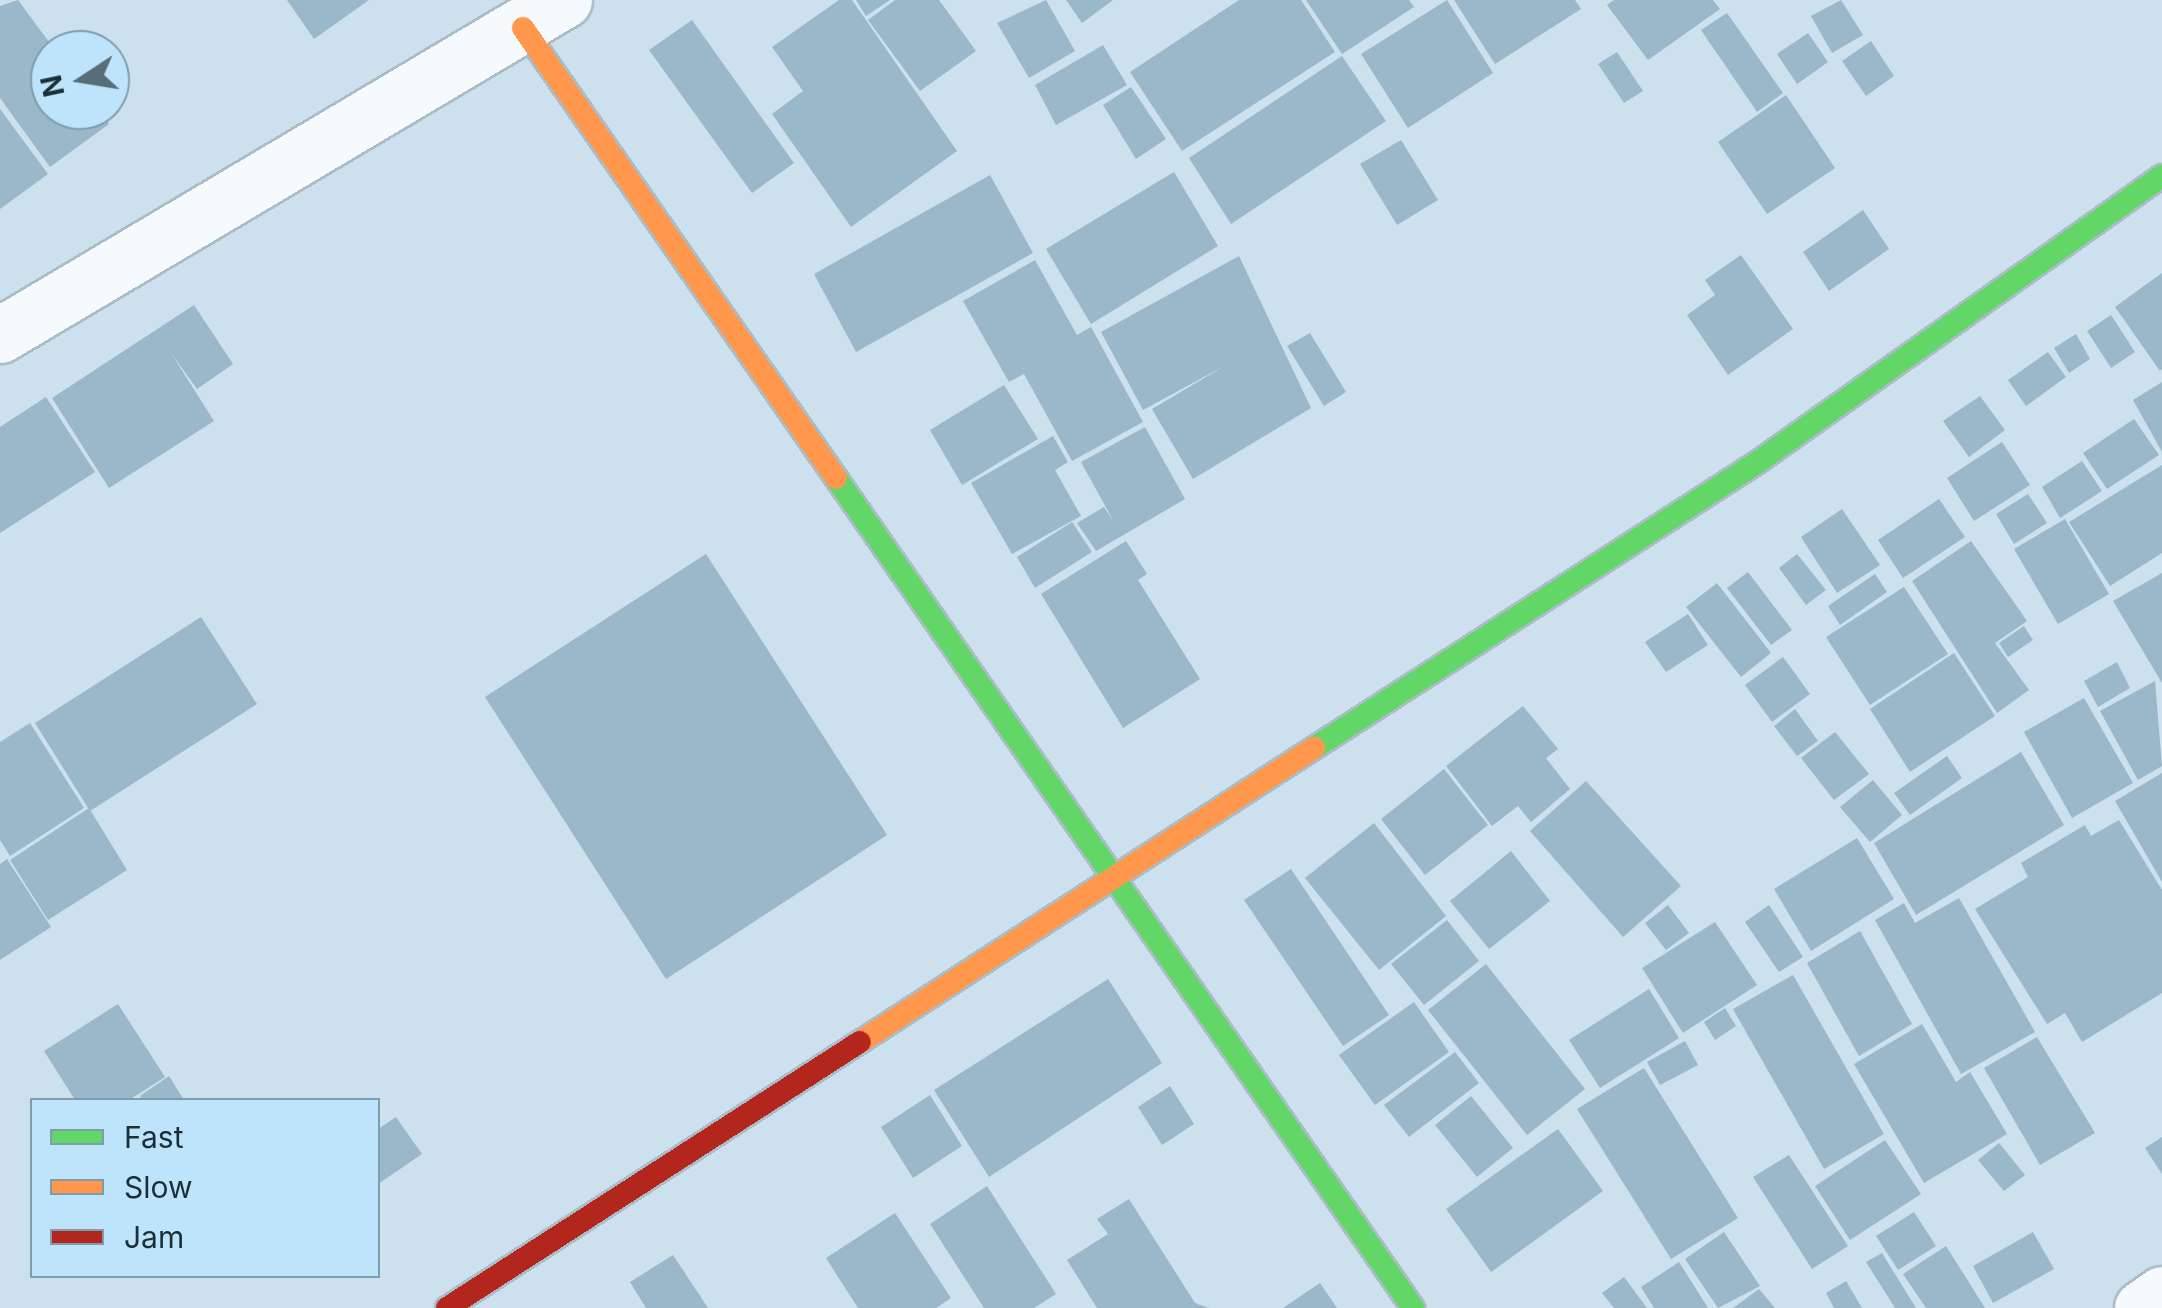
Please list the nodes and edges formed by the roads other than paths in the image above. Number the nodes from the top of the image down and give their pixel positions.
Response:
1 (544, 14) edge
2 (2162, 176) edge
3 (0, 335) edge
4 (1118, 875) junction
5 (2162, 1294) edge
6 (446, 1308) edge
7 (1413, 1308) edge
8 (2142, 1308) edge

1 - 3 street
1 - 4 street
2 - 4 street
4 - 6 street
4 - 7 street
5 - 8 street

